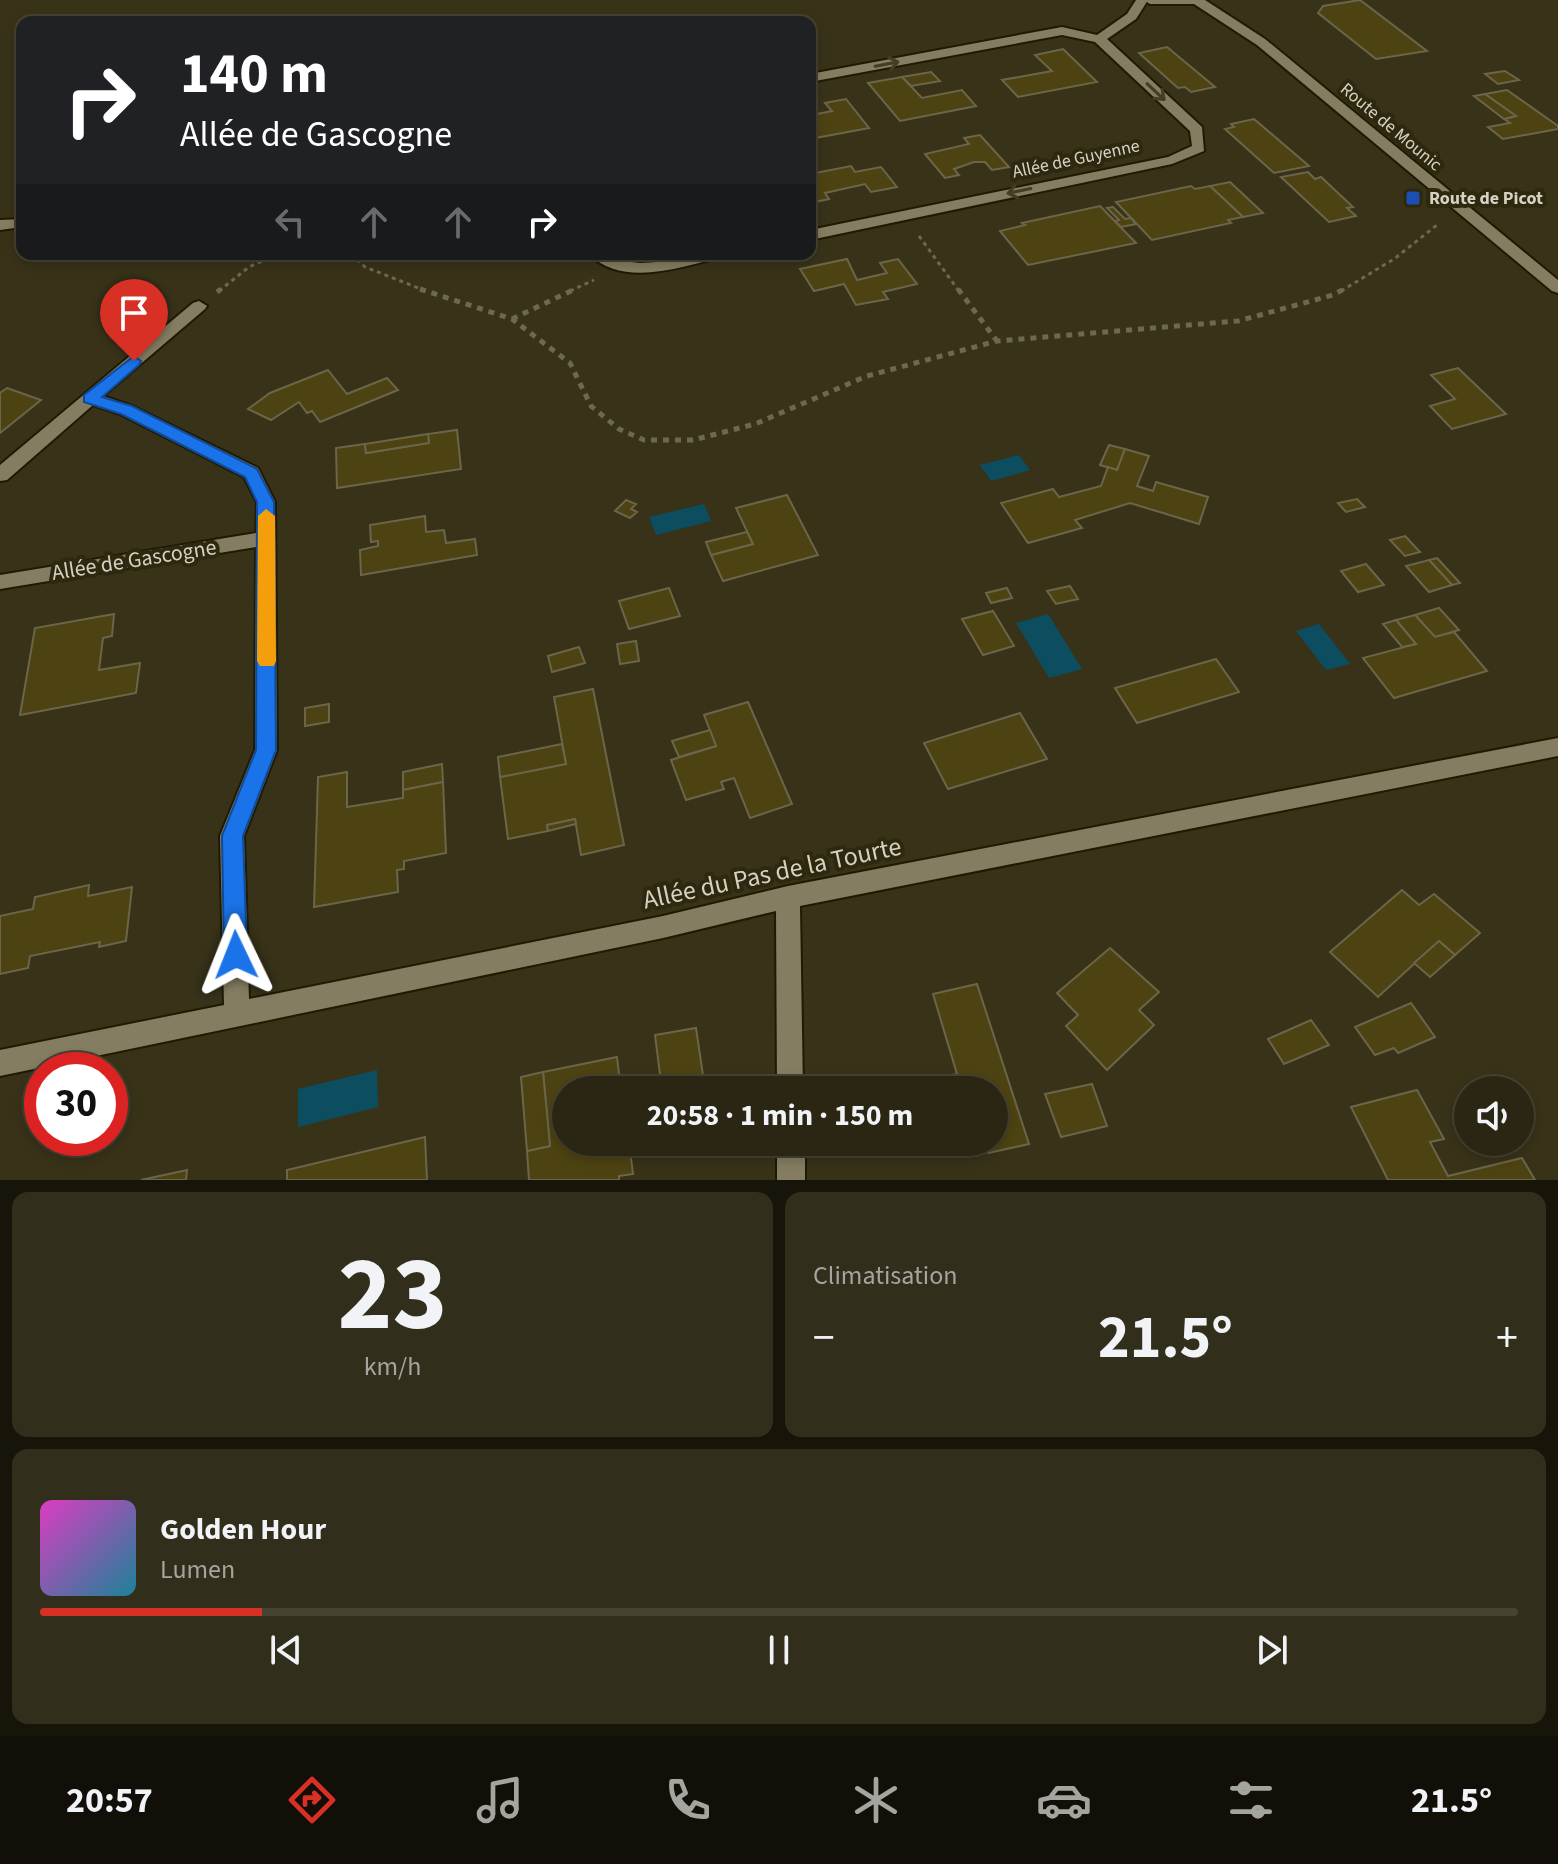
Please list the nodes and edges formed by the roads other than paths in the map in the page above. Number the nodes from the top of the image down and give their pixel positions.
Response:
1 (1142, 0) edge
2 (1150, 0) edge
3 (1198, 0) edge
4 (1099, 39) junction
5 (816, 77) edge
6 (816, 234) edge
7 (607, 260) edge
8 (688, 260) edge
9 (1558, 288) edge
10 (199, 306) road end
11 (90, 398) junction
12 (0, 475) edge
13 (267, 538) junction
14 (0, 582) edge
15 (1558, 747) edge
16 (788, 897) junction
17 (237, 1014) junction
18 (0, 1063) edge
19 (790, 1076) edge
20 (791, 1156) edge
21 (791, 1180) edge

1 - 4 street
2 - 3 street
3 - 9 street, Route de Mounic
5 -> 4 street
4 -> 6 street, Allée de Guyenne
7 - 8 street
10 - 11 street
11 - 12 street
11 - 13 street
13 - 14 street, Allée de Gascogne
13 - 17 street
15 - 16 street, Allée du Pas de la Tourte
16 - 17 street, Allée du Pas de la Tourte
16 - 19 street
17 - 18 street, Allée du Pas de la Tourte
20 - 21 street

